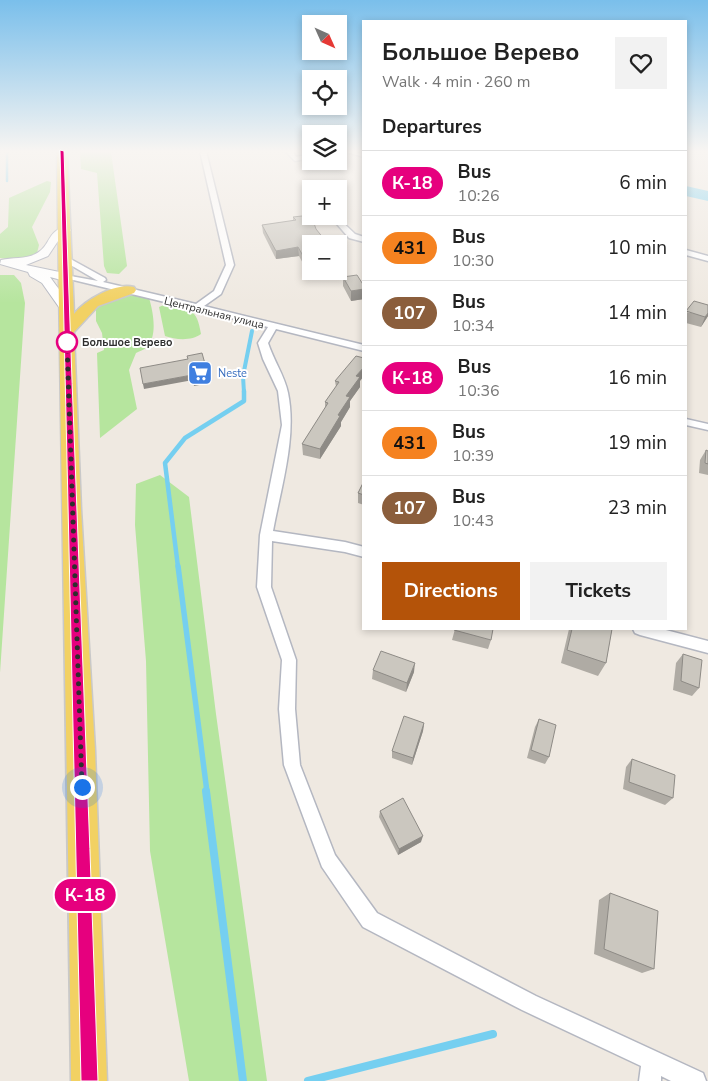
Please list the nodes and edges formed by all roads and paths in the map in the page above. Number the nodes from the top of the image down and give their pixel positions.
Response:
1 (64, 201) edge
2 (215, 201) edge
3 (341, 225) edge
4 (65, 230) junction
5 (362, 239) edge
6 (687, 252) edge
7 (65, 258) junction
8 (708, 259) edge
9 (2, 263) edge
10 (24, 268) junction
11 (65, 278) junction
12 (122, 288) junction
13 (66, 307) junction
14 (198, 307) junction
15 (273, 327) junction
16 (67, 331) junction
17 (362, 348) edge
18 (687, 422) edge
19 (708, 427) edge
20 (266, 534) junction
21 (362, 552) edge
22 (644, 630) edge
23 (708, 647) edge
24 (652, 1060) junction
25 (89, 1081) edge
26 (650, 1081) edge
27 (694, 1081) edge

1 - 4 main road
2 - 14 street
3 - 5 street
4 - 7 main road
4 - 9 street
6 - 8 street
7 - 11 main road
7 - 12 street
9 - 10 street
10 - 11 street
10 - 13 street
11 - 12 street, Центральная улица
11 - 13 main road
12 - 14 street, Центральная улица
12 - 16 main road
13 - 16 main road
14 - 15 street, Центральная улица
15 - 17 street, Центральная улица
15 - 20 street
16 - 25 main road
18 - 19 street
20 - 21 street
20 - 24 street
22 - 23 street
24 - 26 street
24 - 27 street

